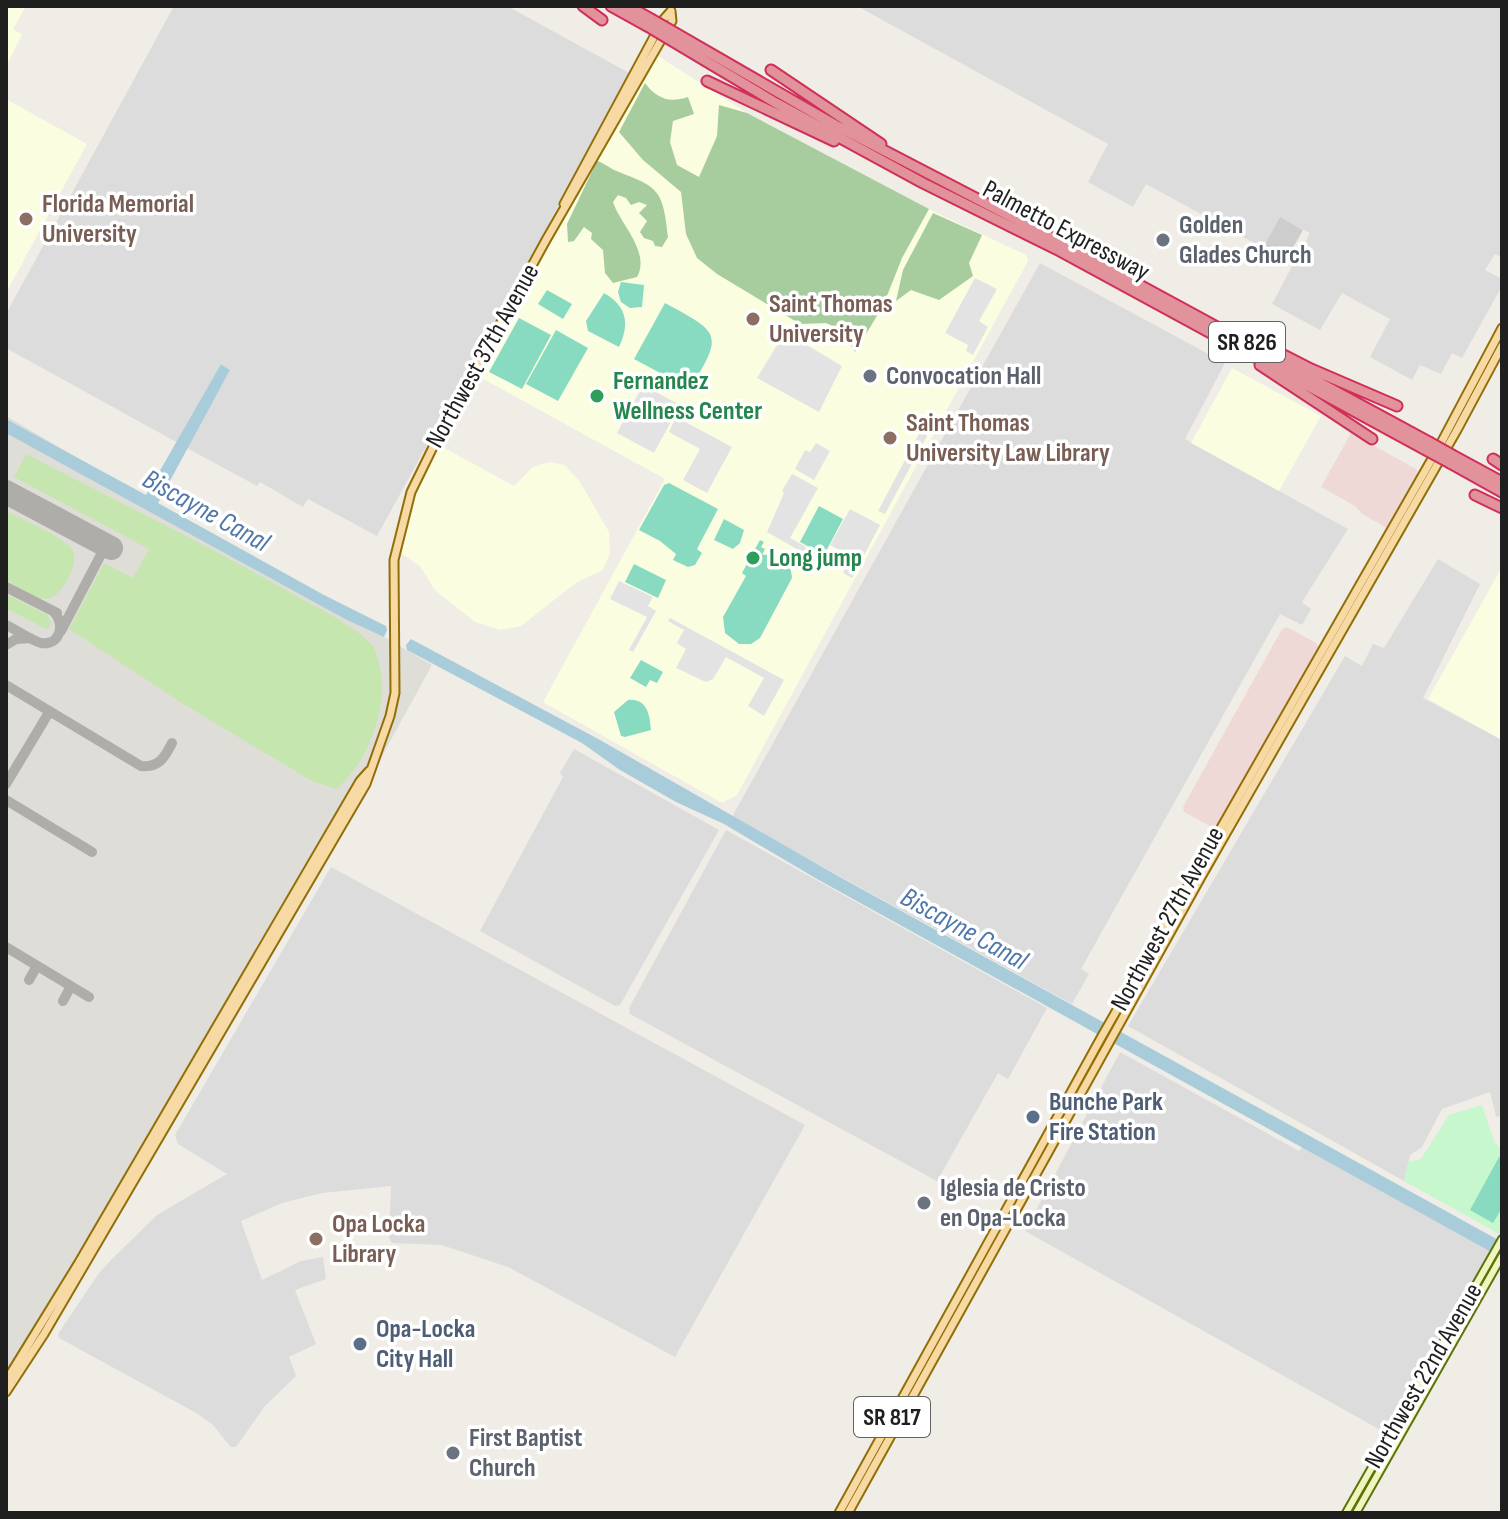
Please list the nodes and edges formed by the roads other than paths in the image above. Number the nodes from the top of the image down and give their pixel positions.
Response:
1 (583, 6) edge
2 (611, 6) edge
3 (628, 6) edge
4 (673, 9) edge
5 (602, 20) dead end
6 (649, 22) junction
7 (674, 37) junction
8 (771, 70) dead end
9 (707, 81) dead end
10 (913, 167) junction
11 (923, 183) junction
12 (1035, 234) junction
13 (1062, 247) junction
14 (1194, 313) junction
15 (1501, 330) edge
16 (1224, 340) junction
17 (1501, 348) edge
18 (1397, 406) dead end
19 (1372, 439) dead end
20 (1427, 445) junction
21 (1452, 459) junction
22 (1502, 482) edge
23 (1502, 492) edge
24 (1475, 495) dead end
25 (1502, 508) edge
26 (1300, 696) junction
27 (373, 766) junction
28 (1215, 836) junction
29 (1201, 877) junction
30 (1114, 1023) junction
31 (1052, 1137) junction
32 (1502, 1239) edge
33 (1501, 1257) edge
34 (6, 1381) edge
35 (6, 1392) edge
36 (839, 1513) edge
37 (848, 1513) edge
38 (1346, 1513) edge
39 (1356, 1513) edge

1 - 5 highway
2 - 6 highway, Palmetto Expressway / SR 826
3 - 6 highway, Palmetto Expressway / SR 826
4 - 27 main road, Northwest 37th Avenue
6 - 7 highway, Palmetto Expressway / SR 826, bridge
7 - 10 highway, Palmetto Expressway / SR 826
7 - 11 highway, Palmetto Expressway / SR 826
8 - 10 highway
9 - 11 highway
10 - 12 highway, Palmetto Expressway / SR 826
11 - 12 highway, Palmetto Expressway / SR 826
12 - 13 highway, Palmetto Expressway / SR 826
13 - 14 highway, Palmetto Expressway / SR 826
13 - 16 highway, Palmetto Expressway / SR 826
14 - 18 highway
14 - 20 highway, Palmetto Expressway / SR 826
15 - 17 main road
15 - 26 main road, Northwest 27th Avenue / SR 817
16 - 19 highway
16 - 20 highway, Palmetto Expressway / SR 826
17 - 26 main road, Northwest 27th Avenue / SR 817
20 - 21 highway, Palmetto Expressway / SR 826, bridge
21 - 22 highway, Palmetto Expressway / SR 826
21 - 23 highway, Palmetto Expressway / SR 826
24 - 25 highway
26 - 28 main road, Northwest 27th Avenue / SR 817
26 - 29 main road, Northwest 27th Avenue / SR 817
27 - 34 main road
27 - 35 main road
28 - 29 main road
28 - 30 main road, Northwest 27th Avenue / SR 817
29 - 30 main road, Northwest 27th Avenue / SR 817
30 - 31 main road, Northwest 27th Avenue / SR 817
31 - 36 main road, Northwest 27th Avenue / SR 817
31 - 37 main road, Northwest 27th Avenue / SR 817
32 - 38 main road, Northwest 22nd Avenue
33 - 39 main road, Northwest 22nd Avenue

